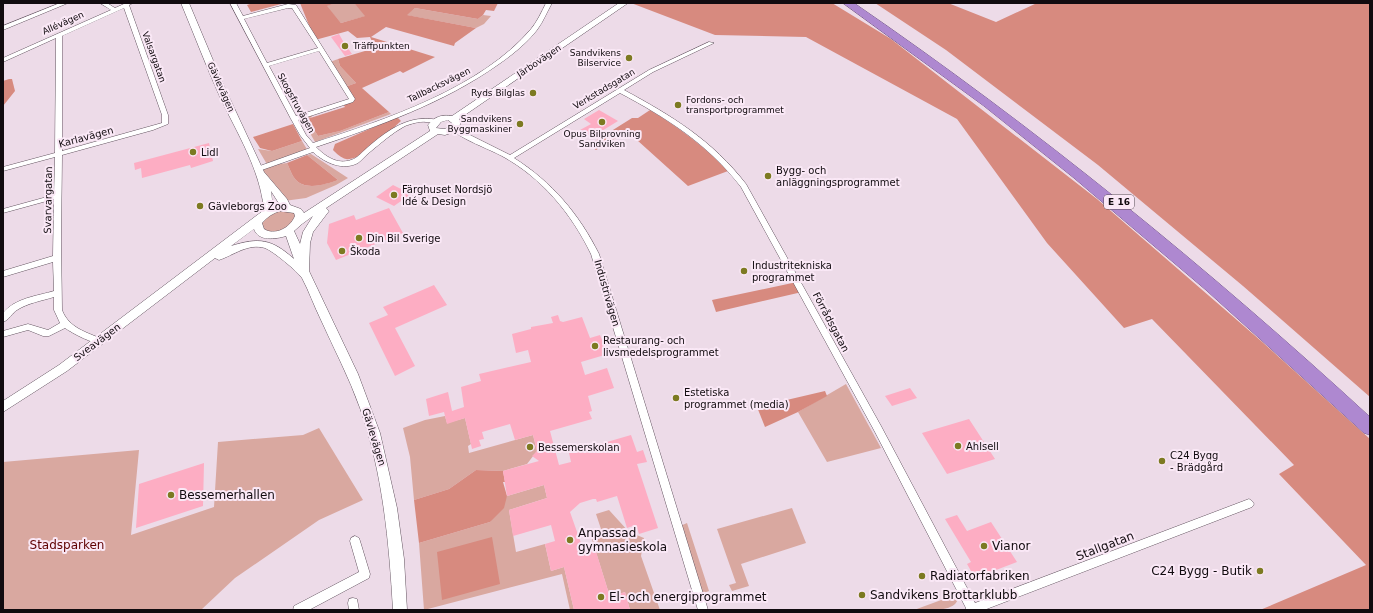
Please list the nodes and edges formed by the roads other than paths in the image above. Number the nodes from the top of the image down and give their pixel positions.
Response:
1 (65, 3) edge
2 (103, 3) edge
3 (185, 3) edge
4 (233, 3) edge
5 (549, 3) edge
6 (624, 3) edge
7 (843, 3) edge
8 (848, 3) edge
9 (856, 3) edge
10 (128, 4) edge
11 (115, 10) junction
12 (241, 18) junction
13 (878, 21) junction
14 (3, 28) edge
15 (60, 35) junction
16 (711, 43) dead end
17 (321, 49) junction
18 (3, 60) edge
19 (265, 65) junction
20 (620, 90) junction
21 (165, 116) joint
22 (294, 119) junction
23 (454, 119) junction
24 (436, 121) junction
25 (454, 129) junction
26 (436, 131) junction
27 (312, 147) junction
28 (59, 154) junction
29 (509, 158) junction
30 (3, 169) edge
31 (258, 169) junction
32 (58, 196) junction
33 (339, 196) junction
34 (286, 208) junction
35 (3, 211) edge
36 (269, 212) junction
37 (298, 216) junction
38 (259, 226) junction
39 (289, 231) junction
40 (269, 235) junction
41 (57, 258) junction
42 (188, 272) junction
43 (3, 274) edge
44 (305, 276) junction
45 (57, 293) junction
46 (3, 319) edge
47 (64, 324) junction
48 (3, 334) edge
49 (99, 341) junction
50 (3, 407) edge
51 (1370, 420) edge
52 (1370, 428) edge
53 (1249, 504) dead end
54 (355, 541) dead end
55 (298, 610) edge
56 (400, 610) edge
57 (703, 610) edge
58 (971, 610) edge

1 - 14 street
2 - 11 street
3 - 31 main road, Gävlevägen
4 - 12 street, Skogsfruvägen
5 - 27 street, Tallbacksvägen
6 - 23 main road, Järbovägen
7 - 13 highway
8 - 13 highway, E 16
9 - 13 highway, E 16
10 - 11 street, Allévägen
10 - 21 street, Valsargatan
11 - 15 street, Allévägen
12 - 17 street
12 - 19 street, Skogsfruvägen
13 - 51 highway, E 16
13 - 52 highway, E 16
15 - 18 street, Allévägen
15 - 28 street, Svarvargatan
16 - 20 street, Verkstadsgatan
17 - 19 street
17 - 22 street
19 - 22 street, Skogsfruvägen
20 - 29 street, Verkstadsgatan
20 - 58 street, Förrådsgatan
21 - 28 street, Karlavägen
22 - 27 street, Skogsfruvägen
23 - 24 main road, Järbovägen
23 - 25 main road
24 - 26 main road
24 - 27 street, Skogsfruvägen
25 - 26 main road
25 - 29 street, Industrivägen
26 - 33 main road
27 - 31 street, Tallbacksvägen
28 - 30 street, Karlavägen
28 - 32 street, Svarvargatan
29 - 57 street, Industrivägen
31 - 34 main road, Gävlevägen
31 - 36 main road, Gävlevägen
32 - 35 street
32 - 41 street, Svarvargatan
33 - 37 main road
33 - 44 main road
34 - 36 main road
34 - 37 main road
36 - 38 main road
37 - 39 main road
38 - 40 main road, Gävlevägen
38 - 42 main road, Sveavägen
39 - 40 main road
39 - 44 main road, Gävlevägen
40 - 44 main road, Gävlevägen
41 - 43 street
41 - 45 street, Svarvargatan
42 - 44 main road
42 - 49 main road, Sveavägen
44 - 56 main road, Gävlevägen
45 - 46 street
45 - 47 street, Svarvargatan
47 - 48 street
47 - 49 street
49 - 50 main road, Sveavägen
53 - 58 street, Stallgatan
54 - 55 street

